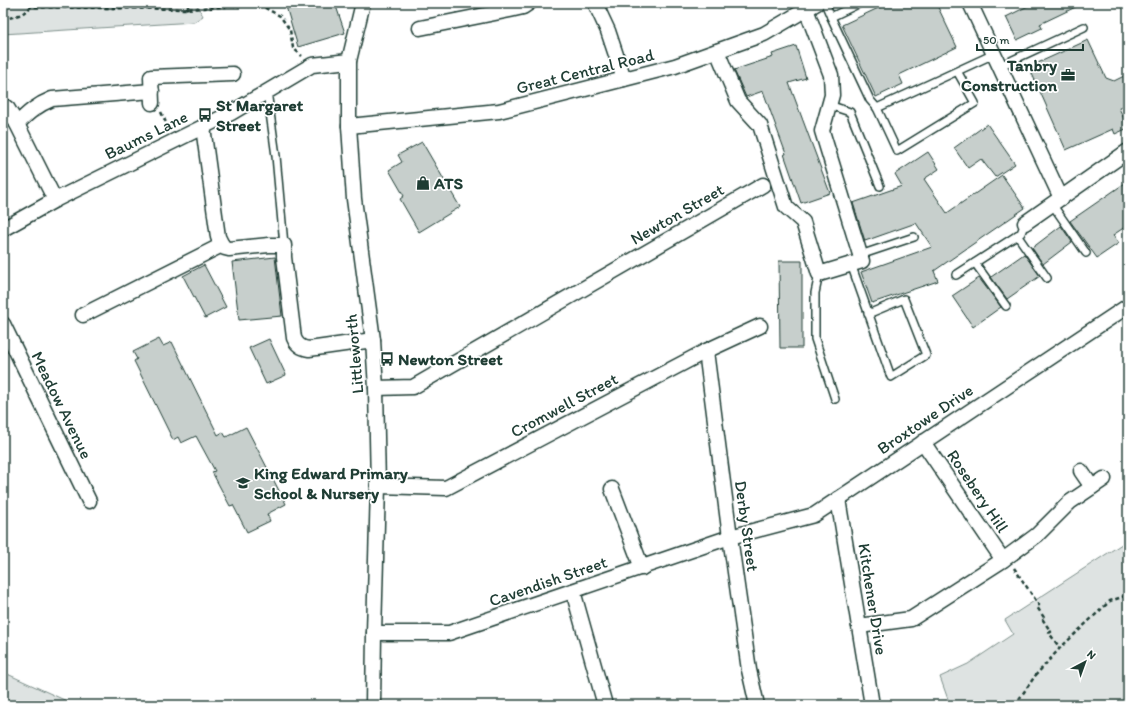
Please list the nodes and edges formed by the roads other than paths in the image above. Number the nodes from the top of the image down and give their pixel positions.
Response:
1 (363, 3) edge
2 (529, 3) edge
3 (595, 3) edge
4 (825, 3) edge
5 (860, 3) edge
6 (970, 3) edge
7 (812, 6) edge
8 (831, 17) junction
9 (1084, 27) dead end
10 (420, 28) dead end
11 (717, 51) junction
12 (997, 60) junction
13 (349, 61) junction
14 (957, 71) junction
15 (234, 74) dead end
16 (624, 79) junction
17 (267, 91) junction
18 (3, 105) edge
19 (829, 106) junction
20 (877, 108) junction
21 (17, 124) junction
22 (349, 126) junction
23 (203, 127) junction
24 (1128, 152) edge
25 (763, 185) dead end
26 (880, 186) dead end
27 (55, 200) junction
28 (1057, 201) junction
29 (1026, 223) joint
30 (3, 228) edge
31 (1017, 235) junction
32 (914, 237) dead end
33 (222, 245) junction
34 (284, 245) junction
35 (1086, 253) dead end
36 (856, 260) junction
37 (975, 262) junction
38 (819, 274) junction
39 (956, 274) dead end
40 (1047, 278) dead end
41 (1006, 306) dead end
42 (1128, 306) edge
43 (868, 314) junction
44 (83, 315) dead end
45 (3, 324) edge
46 (760, 326) dead end
47 (373, 340) junction
48 (706, 351) junction
49 (376, 388) junction
50 (836, 399) dead end
51 (923, 442) junction
52 (1081, 471) dead end
53 (1104, 478) dead end
54 (378, 486) junction
55 (1092, 487) junction
56 (612, 489) dead end
57 (838, 499) junction
58 (88, 501) dead end
59 (730, 537) junction
60 (1005, 559) junction
61 (642, 568) junction
62 (573, 591) junction
63 (859, 626) junction
64 (374, 633) junction
65 (373, 705) edge
66 (605, 705) edge
67 (757, 705) edge
68 (872, 705) edge

1 - 13 street, Littleworth
2 - 10 street
3 - 16 street
4 - 8 lane
5 - 8 lane
6 - 12 street
7 - 11 street, Great Central Road
7 - 19 street
8 - 20 lane
9 - 12 lane
11 - 16 street, Great Central Road
11 - 38 street
12 - 14 lane
12 - 28 street
13 - 17 street, Baums Lane
13 - 22 street, Littleworth
14 - 20 lane
14 - 20 lane
15 - 21 street
16 - 22 street, Great Central Road
17 - 23 street, Baums Lane
17 - 34 lane
18 - 21 street
19 - 26 lane
19 - 36 street
21 - 27 street
22 - 47 street, Littleworth
23 - 27 street, Baums Lane
23 - 33 street
24 - 28 street
25 - 49 street, Newton Street
27 - 30 street, Baums Lane
28 - 29 street
28 - 35 lane
29 - 31 lane
31 - 37 lane
31 - 40 lane
32 - 36 lane
33 - 34 street
33 - 44 street
34 - 47 street
36 - 38 street
36 - 43 lane
37 - 39 lane
37 - 41 lane
38 - 50 lane
42 - 51 street, Broxtowe Drive
43 - 43 lane
45 - 58 street, Meadow Avenue
46 - 48 street, Cromwell Street
47 - 49 street, Littleworth
48 - 54 street, Cromwell Street
48 - 59 street, Derby Street
49 - 54 street, Littleworth
51 - 57 street, Broxtowe Drive
51 - 60 street, Rosebery Hill
52 - 55 street
53 - 55 street
54 - 64 street, Littleworth
55 - 60 street
56 - 61 street
57 - 59 street, Broxtowe Drive
57 - 63 street, Kitchener Drive
59 - 61 street, Cavendish Street
59 - 67 street, Derby Street
60 - 63 street
61 - 62 street, Cavendish Street
62 - 64 street, Cavendish Street
62 - 66 street
63 - 68 street, Kitchener Drive
64 - 65 street, Littleworth

